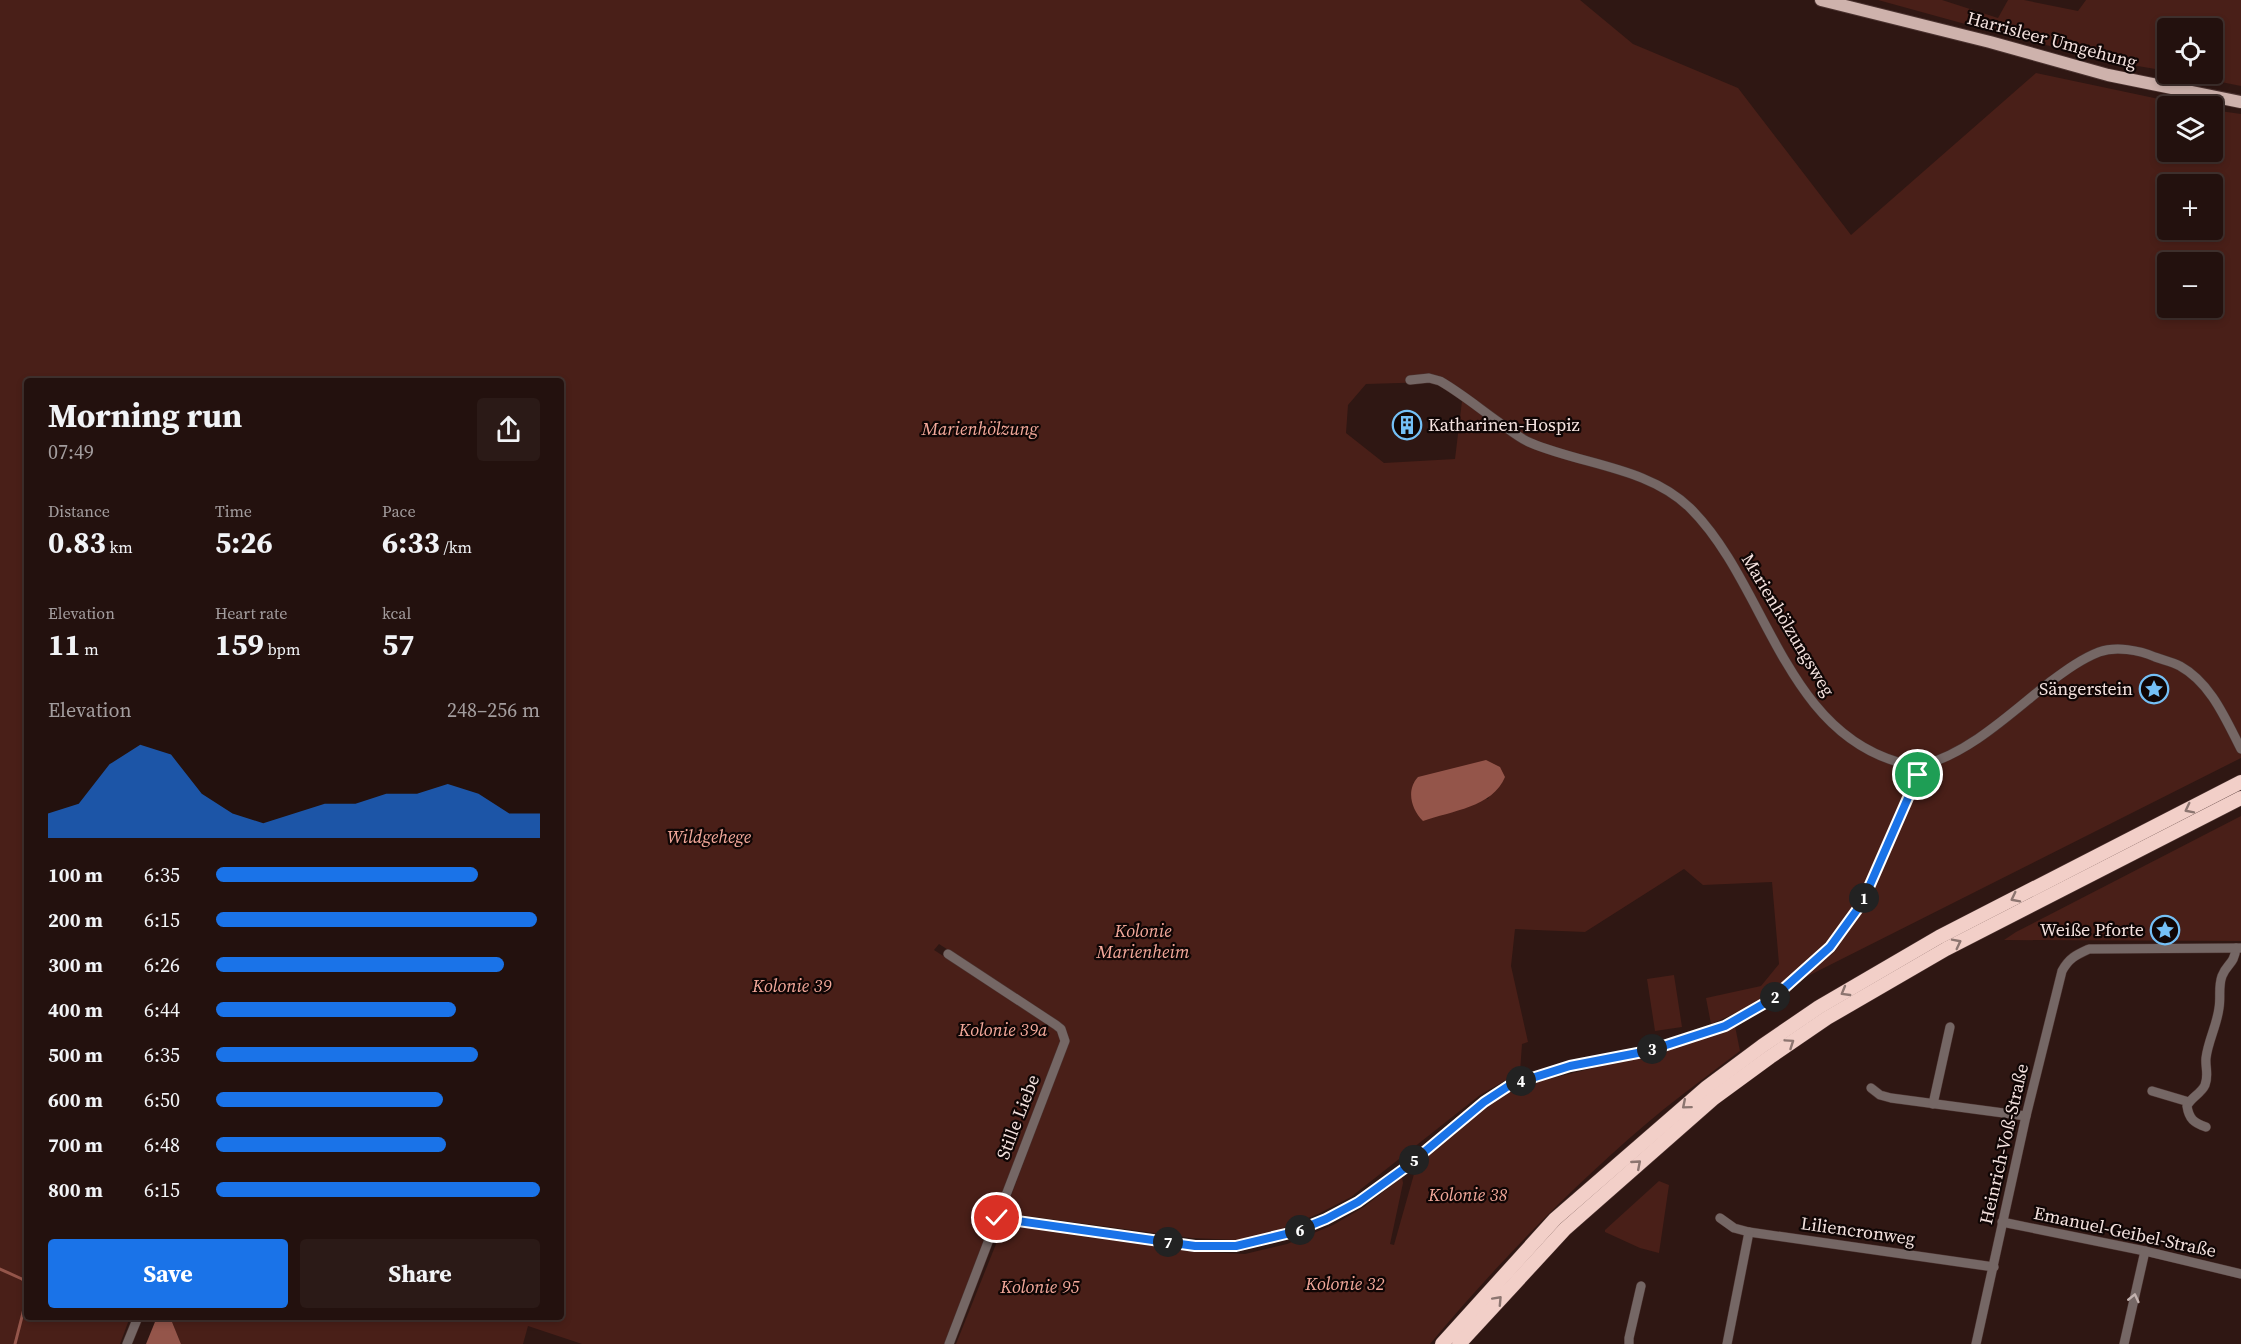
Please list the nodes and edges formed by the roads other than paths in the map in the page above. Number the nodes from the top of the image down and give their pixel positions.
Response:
1 (1821, 0) edge
2 (2241, 102) edge
3 (1410, 380) dead end
4 (2241, 750) edge
5 (1921, 766) junction
6 (2241, 782) edge
7 (2241, 798) edge
8 (2238, 948) edge
9 (948, 954) dead end
10 (1950, 1027) dead end
11 (1871, 1088) dead end
12 (2152, 1091) dead end
13 (2189, 1102) junction
14 (1933, 1104) junction
15 (2026, 1116) junction
16 (2206, 1127) dead end
17 (997, 1218) junction
18 (1720, 1218) dead end
19 (2002, 1222) junction
20 (1749, 1232) junction
21 (2145, 1251) junction
22 (1994, 1267) junction
23 (2241, 1274) edge
24 (1641, 1286) dead end
25 (137, 1320) edge
26 (127, 1344) edge
27 (949, 1344) edge
28 (1442, 1344) edge
29 (1459, 1344) edge
30 (1629, 1344) edge
31 (1727, 1344) edge
32 (1976, 1344) edge
33 (2124, 1344) edge

1 - 2 main road, Harrisleer Umgehung
3 - 5 street, Marienhölzungsweg
4 - 5 street
5 - 17 street
6 -> 28 highway
29 -> 7 highway
8 - 13 street
8 - 15 street, Heinrich-Voß-Straße
9 - 17 street, Stille Liebe
10 - 14 street
11 - 14 street
12 - 13 street
13 - 16 street
14 - 15 street
15 - 19 street, Heinrich-Voß-Straße
17 - 27 street, Stille Liebe
18 - 20 street, Liliencronweg
19 - 21 street, Emanuel-Geibel-Straße
19 - 22 street, Heinrich-Voß-Straße
20 - 22 street, Liliencronweg
20 - 31 street
21 - 23 street, Emanuel-Geibel-Straße
33 -> 21 street
22 - 32 street, Heinrich-Voß-Straße
24 - 30 street
25 - 26 street

